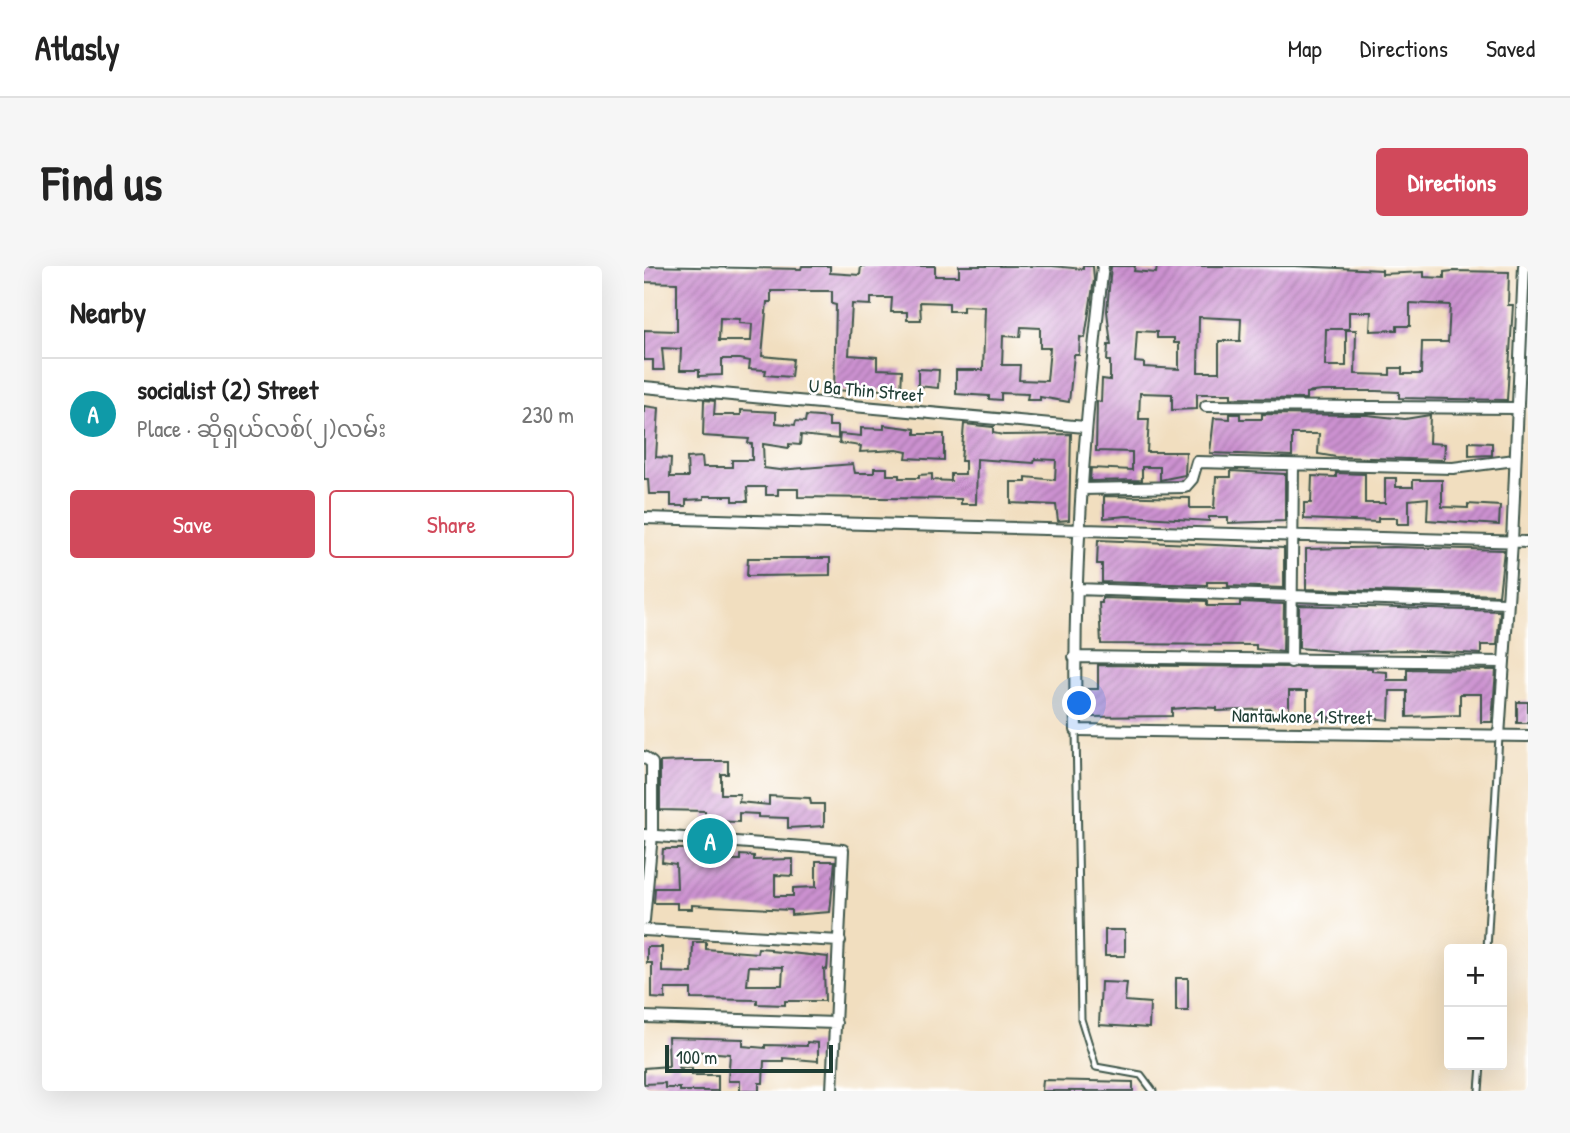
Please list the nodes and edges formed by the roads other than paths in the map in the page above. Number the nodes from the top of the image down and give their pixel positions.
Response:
1 (1103, 266) edge
2 (1524, 266) edge
3 (1524, 348) edge
4 (644, 387) edge
5 (1206, 406) dead end
6 (1517, 408) junction
7 (1085, 427) junction
8 (1515, 460) junction
9 (1293, 465) junction
10 (1082, 489) junction
11 (644, 518) edge
12 (1079, 531) junction
13 (1293, 535) junction
14 (1512, 542) junction
15 (1528, 542) edge
16 (1076, 589) junction
17 (1292, 596) junction
18 (1506, 603) junction
19 (1074, 657) junction
20 (1291, 662) junction
21 (1503, 662) junction
22 (1076, 730) junction
23 (1499, 736) junction
24 (1528, 736) edge
25 (644, 757) edge
26 (648, 835) edge
27 (644, 920) edge
28 (644, 930) edge
29 (840, 941) junction
30 (1487, 944) edge
31 (644, 1017) edge
32 (836, 1023) junction
33 (1481, 1070) edge
34 (832, 1091) edge
35 (1153, 1091) edge
36 (1479, 1091) edge

1 - 7 street
2 - 3 street
3 - 6 street
4 - 7 street, U Ba Thin Street
5 - 6 street
6 - 8 street
7 - 10 street
8 - 9 street
8 - 14 street
9 - 10 street
9 - 13 street
10 - 12 street
11 - 12 street
12 - 13 street
12 - 16 street
13 - 14 street
13 - 17 street
14 - 15 street
14 - 18 street
16 - 17 street
16 - 19 street
17 - 18 street
17 - 20 street
18 - 21 street
19 - 20 street
19 - 22 street
20 - 21 street
21 - 23 street
22 - 23 street, Nantawkone 1 Street
22 - 35 lane
23 - 24 street, Nantawkone 1 Street
23 - 30 lane
25 - 26 street
26 - 27 street
26 - 29 street
28 - 29 street
29 - 32 street
31 - 32 street
32 - 34 street
33 - 36 lane

